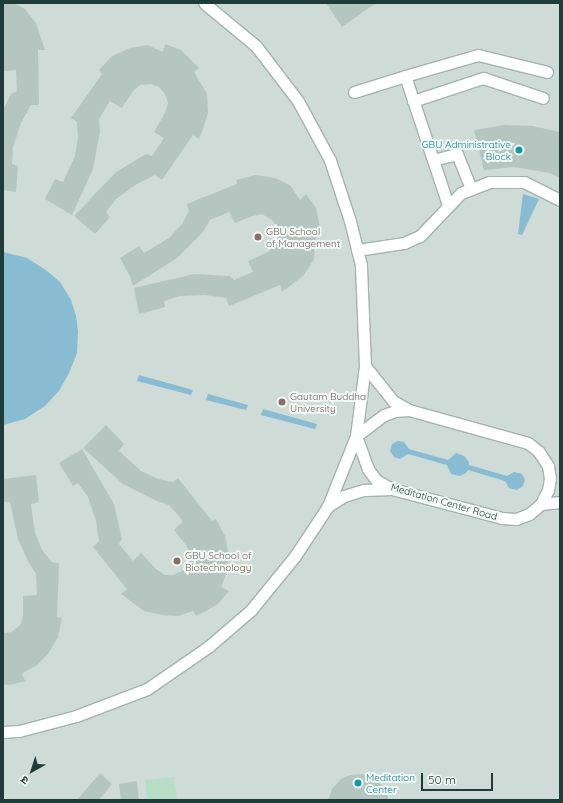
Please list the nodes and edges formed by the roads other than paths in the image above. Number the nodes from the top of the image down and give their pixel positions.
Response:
1 (204, 3) edge
2 (547, 72) dead end
3 (405, 76) junction
4 (354, 92) dead end
5 (543, 98) dead end
6 (413, 100) junction
7 (433, 160) junction
8 (471, 189) junction
9 (560, 200) edge
10 (448, 205) junction
11 (356, 250) junction
12 (365, 366) junction
13 (409, 410) junction
14 (356, 436) junction
15 (555, 481) edge
16 (392, 489) junction
17 (560, 502) edge
18 (541, 504) junction
19 (328, 506) junction
20 (3, 732) edge

1 - 11 lane
2 - 3 lane
3 - 4 lane
3 - 6 lane
5 - 6 lane
6 - 7 lane
7 - 8 lane
7 - 10 lane
8 - 9 lane
8 - 10 lane
10 - 11 lane
11 - 12 lane
12 - 13 lane
12 - 14 lane
13 - 14 lane
13 - 15 lane
14 - 16 lane, Meditation Center Road
14 - 19 lane
15 - 18 lane, Meditation Center Road
16 - 18 lane, Meditation Center Road
16 - 19 lane
17 - 18 lane
19 - 20 lane

